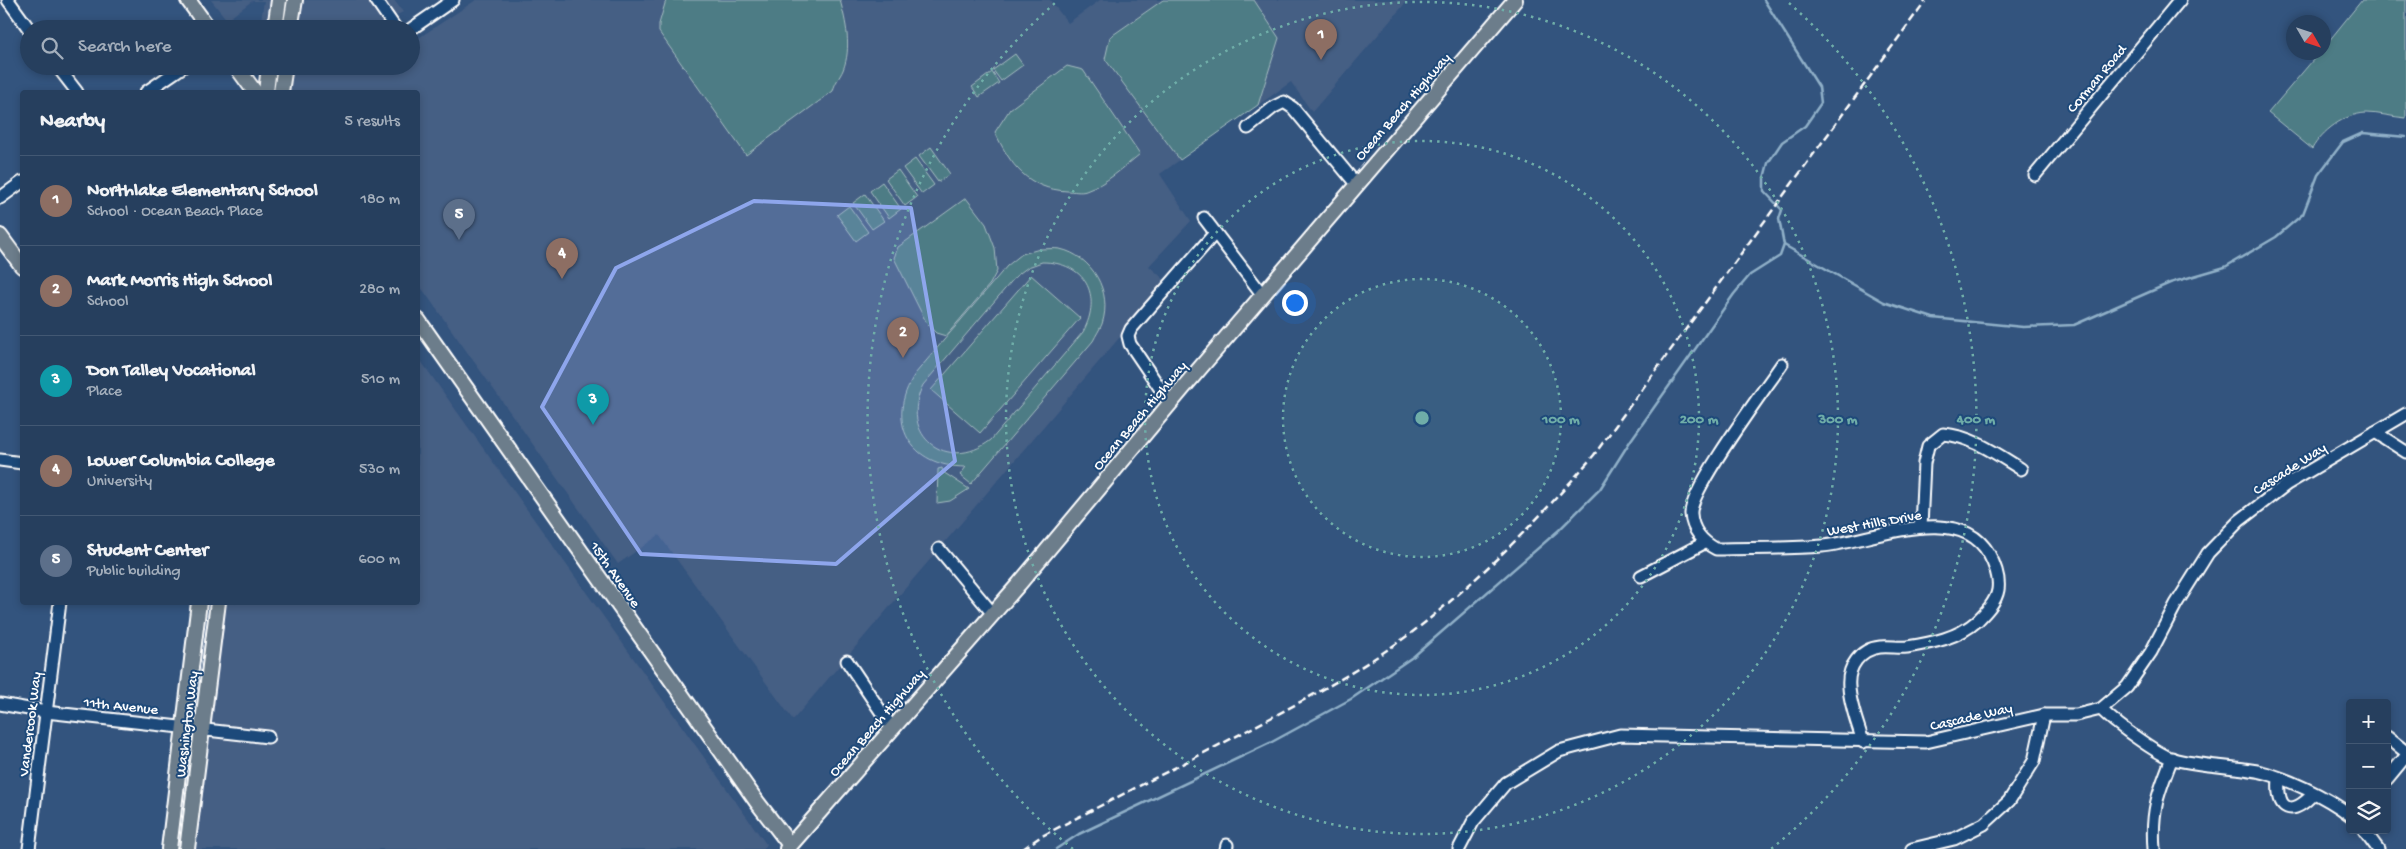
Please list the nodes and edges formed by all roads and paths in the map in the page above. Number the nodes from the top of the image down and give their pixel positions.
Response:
1 (8, 0) edge
2 (188, 0) edge
3 (279, 0) edge
4 (295, 0) edge
5 (376, 0) edge
6 (453, 0) edge
7 (1515, 0) edge
8 (2180, 0) edge
9 (22, 20) edge
10 (202, 20) edge
11 (276, 20) edge
12 (292, 20) edge
13 (390, 20) edge
14 (420, 23) edge
15 (64, 75) edge
16 (171, 75) edge
17 (243, 75) edge
18 (269, 75) edge
19 (284, 75) edge
20 (75, 90) edge
21 (149, 90) edge
22 (254, 90) edge
23 (266, 90) edge
24 (281, 90) edge
25 (1248, 128) dead end
26 (2036, 175) dead end
27 (20, 183) edge
28 (1356, 184) junction
29 (0, 198) edge
30 (1204, 218) dead end
31 (1215, 233) junction
32 (0, 236) edge
33 (20, 263) edge
34 (1262, 294) junction
35 (420, 326) edge
36 (1782, 364) dead end
37 (1170, 403) junction
38 (2406, 414) edge
39 (2375, 432) junction
40 (2406, 452) edge
41 (0, 460) edge
42 (20, 463) edge
43 (2021, 470) dead end
44 (1921, 526) junction
45 (1704, 543) junction
46 (939, 549) dead end
47 (1641, 576) dead end
48 (60, 605) edge
49 (199, 605) edge
50 (218, 605) edge
51 (992, 614) junction
52 (847, 661) dead end
53 (0, 704) edge
54 (2101, 709) junction
55 (46, 712) junction
56 (2044, 715) junction
57 (184, 727) junction
58 (892, 728) junction
59 (202, 729) junction
60 (268, 737) dead end
61 (2391, 741) edge
62 (1863, 742) junction
63 (2406, 754) edge
64 (2172, 758) junction
65 (2391, 774) edge
66 (2279, 779) junction
67 (2313, 794) junction
68 (2346, 812) edge
69 (2367, 834) edge
70 (790, 848) edge
71 (29, 849) edge
72 (169, 849) edge
73 (187, 849) edge
74 (1458, 849) edge
75 (1912, 849) edge
76 (2154, 849) edge
77 (2378, 849) edge

1 - 9 street
2 - 10 main road
3 - 11 main road
4 - 12 main road
5 - 13 street
6 - 14 street
7 - 28 main road, Ocean Beach Highway
8 - 26 street, Corman Road
15 - 20 street
16 - 21 street
17 - 22 main road
18 - 23 main road
19 - 24 main road
25 - 28 street
27 - 29 street
28 - 34 main road, Ocean Beach Highway
30 - 31 street
31 - 34 street
31 - 37 street
32 - 33 main road
34 - 37 main road, Ocean Beach Highway
35 - 70 main road, 15th Avenue
36 - 45 street
37 - 51 main road, Ocean Beach Highway
38 - 39 street, Cascade Way
39 - 40 street
39 - 54 street, Cascade Way
41 - 42 street
43 - 44 street
44 - 45 street, West Hills Drive
44 - 62 street, West Hills Drive
45 - 47 street
46 - 51 street
48 - 55 street, Vandercook Way
49 - 57 main road, Washington Way
50 - 59 main road, Washington Way
51 - 58 main road, Ocean Beach Highway
52 - 58 street
53 - 55 street, 11th Avenue
54 - 56 street, Cascade Way
54 - 64 street
55 - 57 street, 11th Avenue
55 - 71 street, Vandercook Way
56 - 62 street, Cascade Way
56 - 75 street
57 - 59 street, 11th Avenue
57 - 72 main road, Washington Way
58 - 70 main road, Ocean Beach Highway
59 - 60 street, 11th Avenue
59 - 73 main road, Washington Way
61 - 63 street
62 - 74 street, Cascade Way
63 - 65 street
64 - 66 street
64 - 76 street
66 - 67 street
66 - 67 street
67 - 68 street
69 - 77 street

